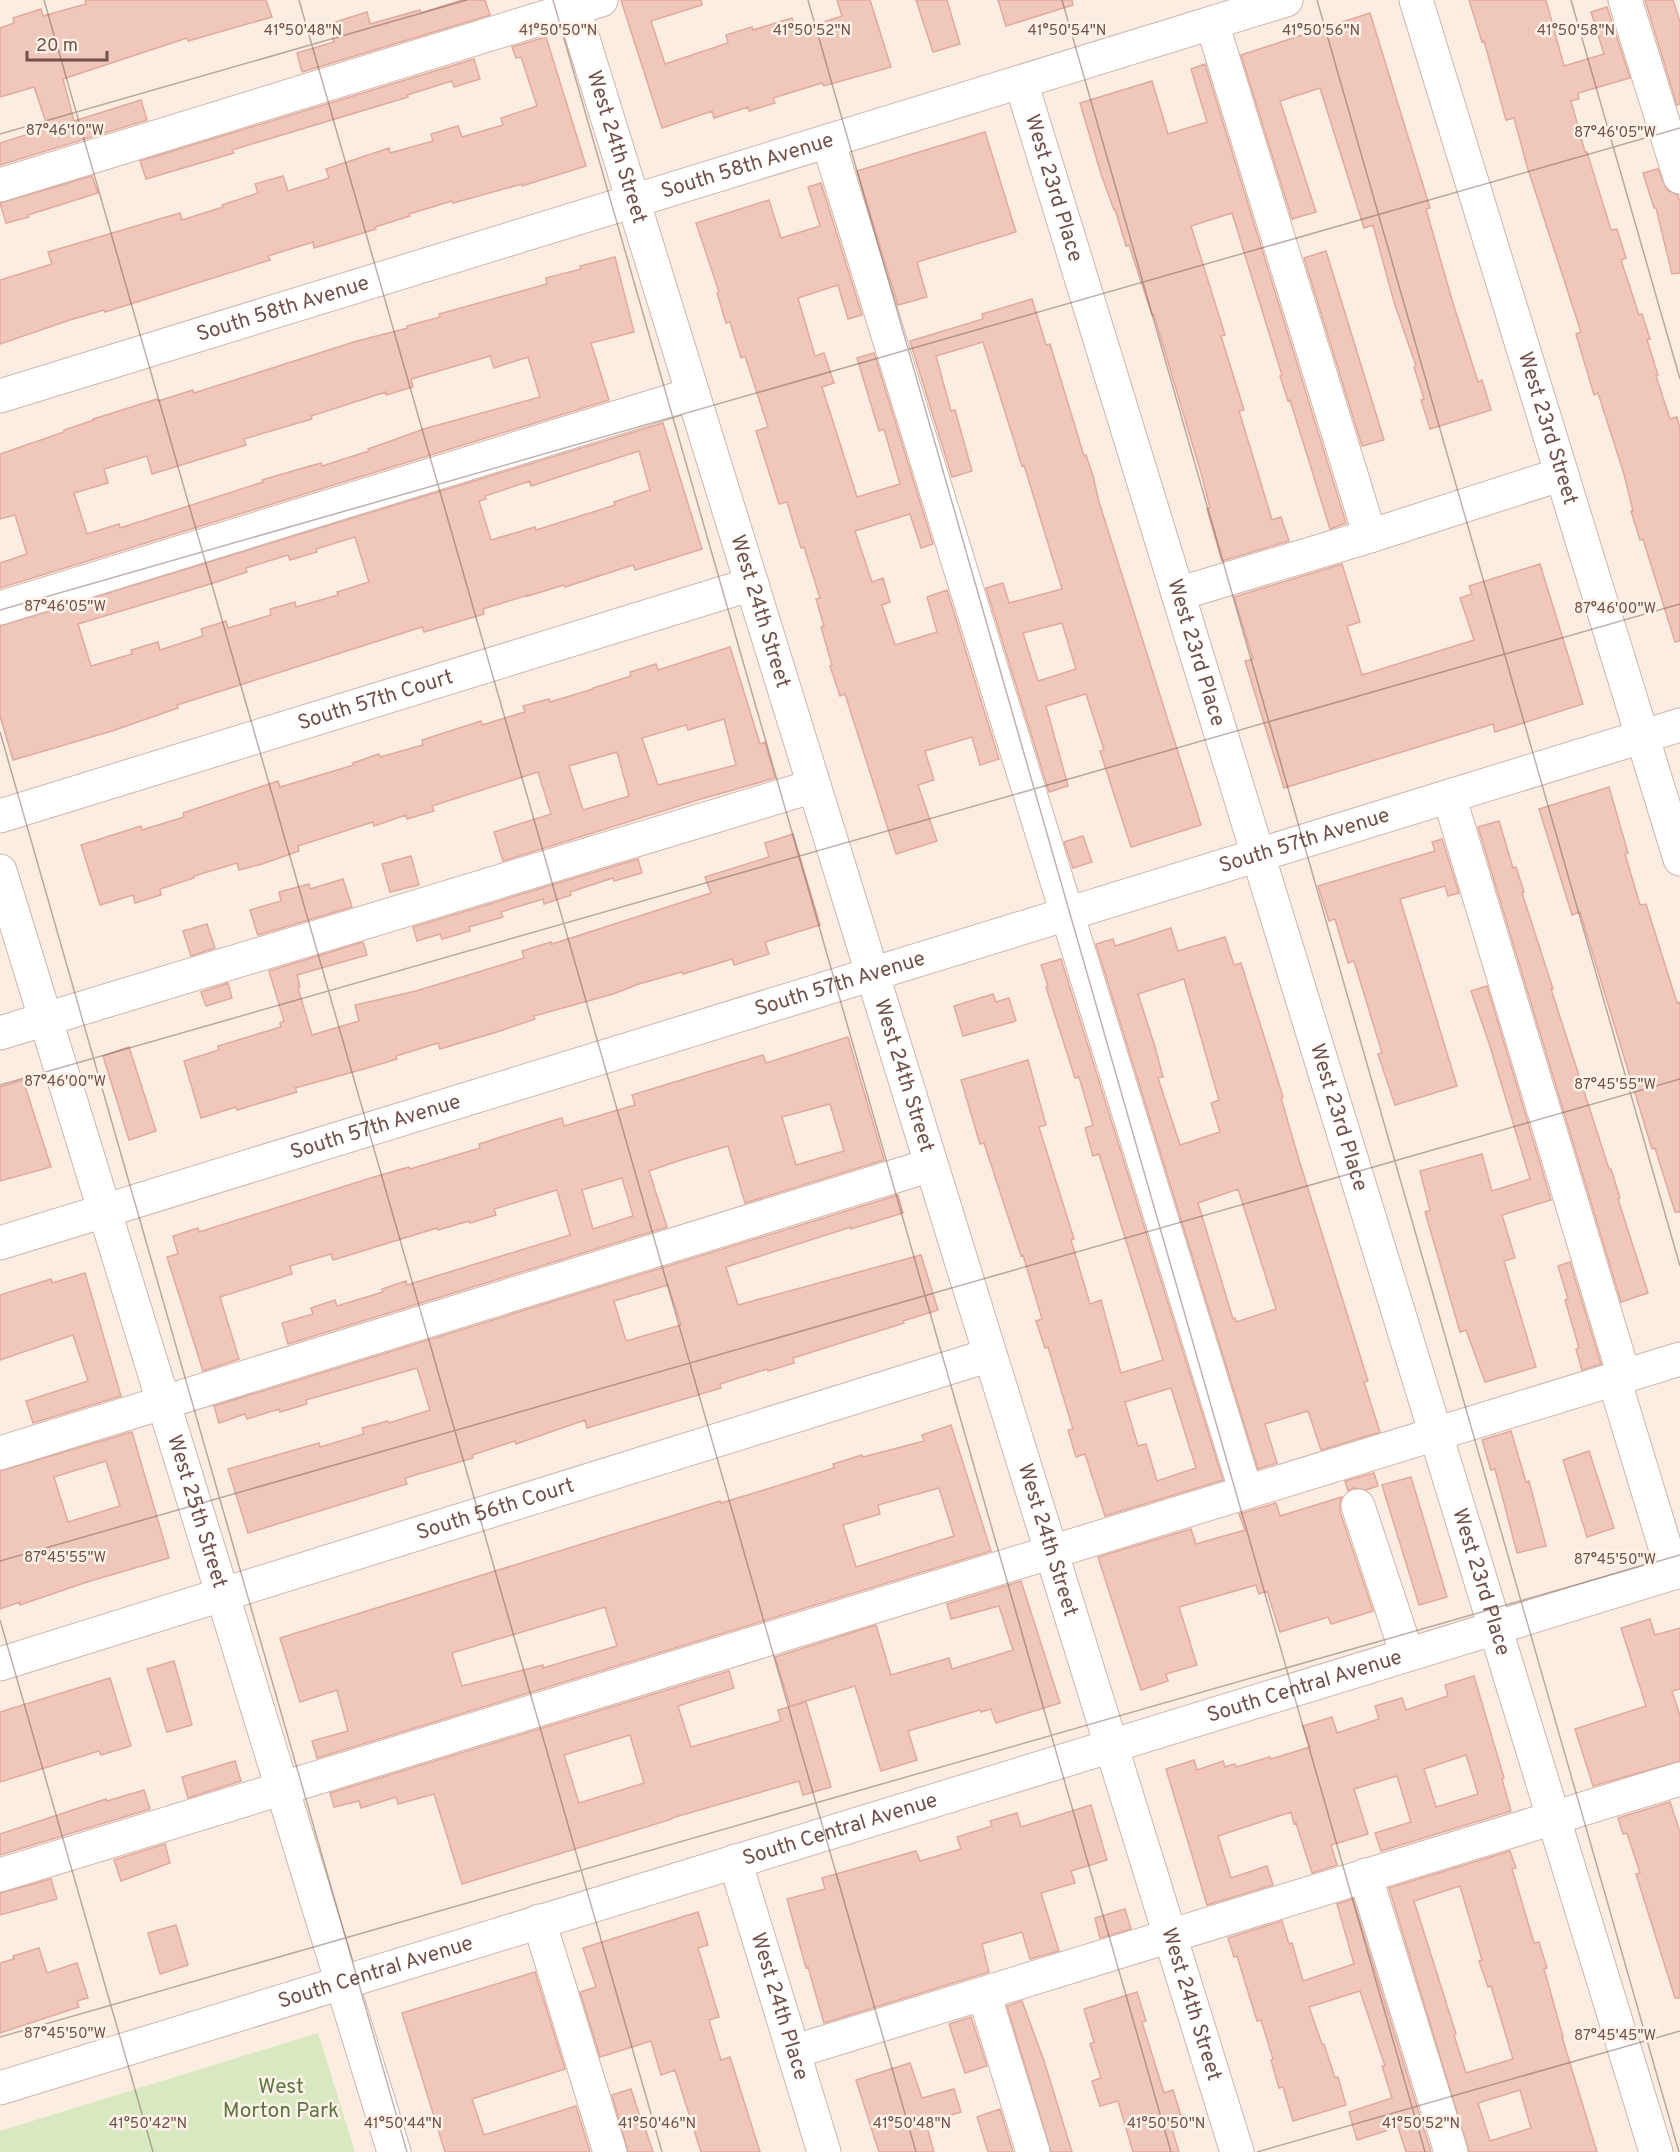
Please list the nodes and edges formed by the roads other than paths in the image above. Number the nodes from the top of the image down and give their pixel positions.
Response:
1 (1286, 0) edge
2 (1416, 0) edge
3 (1625, 0) edge
4 (582, 3) edge
5 (1212, 23) junction
6 (1021, 82) junction
7 (828, 141) junction
8 (1680, 177) edge
9 (0, 185) edge
10 (633, 201) junction
11 (693, 394) junction
12 (0, 396) edge
13 (1562, 474) junction
14 (1370, 536) junction
15 (752, 584) junction
16 (1178, 594) junction
17 (0, 608) edge
18 (1680, 725) edge
19 (1643, 736) junction
20 (814, 786) junction
21 (1449, 796) junction
22 (0, 816) edge
23 (1258, 855) junction
24 (1680, 858) edge
25 (0, 871) edge
26 (1067, 914) junction
27 (873, 974) junction
28 (45, 1019) junction
29 (0, 1033) edge
30 (931, 1165) junction
31 (105, 1211) junction
32 (0, 1243) edge
33 (990, 1355) junction
34 (1680, 1359) edge
35 (1619, 1378) junction
36 (163, 1402) junction
37 (1436, 1434) junction
38 (0, 1453) edge
39 (1246, 1492) junction
40 (1358, 1506) dead end
41 (1052, 1552) junction
42 (1676, 1572) edge
43 (222, 1594) junction
44 (1495, 1628) junction
45 (1407, 1654) junction
46 (0, 1664) edge
47 (1112, 1745) junction
48 (1680, 1779) edge
49 (282, 1789) junction
50 (1554, 1818) junction
51 (735, 1861) junction
52 (0, 1875) edge
53 (1365, 1875) junction
54 (539, 1922) junction
55 (1170, 1936) junction
56 (342, 1982) junction
57 (984, 1994) junction
58 (793, 2052) junction
59 (0, 2088) edge
60 (394, 2152) edge
61 (610, 2152) edge
62 (824, 2152) edge
63 (1033, 2152) edge
64 (1236, 2152) edge
65 (1451, 2152) edge
66 (1656, 2152) edge

1 - 5 street, South 58th Avenue
2 - 13 street, West 23rd Street
3 - 8 street
4 - 9 street
4 - 10 street, West 24th Street
5 - 6 street, South 58th Avenue
5 - 14 street
6 - 7 street, South 58th Avenue
6 - 16 street, West 23rd Place
7 - 10 street, South 58th Avenue
7 - 26 street
10 - 11 street, West 24th Street
10 - 12 street, South 58th Avenue
11 - 15 street, West 24th Street
11 - 17 street
13 - 14 street
13 - 19 street, West 23rd Street
14 - 16 street
15 - 20 street, West 24th Street
15 - 22 street, South 57th Court
16 - 23 street, West 23rd Place
18 - 19 street, South 57th Avenue
19 - 21 street, South 57th Avenue
19 - 24 street, West 23rd Street
20 - 27 street, West 24th Street
20 - 28 street
21 - 23 street, South 57th Avenue
21 - 35 street
23 - 26 street, South 57th Avenue
23 - 37 street, West 23rd Place
25 - 28 street, West 25th Street
26 - 27 street, South 57th Avenue
26 - 39 street
27 - 30 street, West 24th Street
27 - 31 street, South 57th Avenue
28 - 29 street
28 - 31 street, West 25th Street
30 - 33 street, West 24th Street
30 - 36 street
31 - 32 street, South 57th Avenue
31 - 36 street, West 25th Street
33 - 41 street, West 24th Street
33 - 43 street, South 56th Court
34 - 35 street
35 - 37 street
35 - 42 street
36 - 38 street
36 - 43 street, West 25th Street
37 - 39 street
37 - 44 street, West 23rd Place
39 - 41 street
40 - 45 street
41 - 47 street, West 24th Street
41 - 49 street
42 - 44 street, South Central Avenue
43 - 46 street, South 56th Court
43 - 49 street, West 25th Street
44 - 45 street, South Central Avenue
44 - 50 street, West 23rd Place
45 - 47 street, South Central Avenue
47 - 51 street, South Central Avenue
47 - 55 street, West 24th Street
48 - 50 street
49 - 52 street
49 - 56 street, West 25th Street
50 - 53 street
50 - 66 street, West 23rd Place
51 - 54 street, South Central Avenue
51 - 58 street, West 24th Place
53 - 55 street
53 - 65 street
54 - 56 street, South Central Avenue
54 - 61 street
55 - 57 street
55 - 64 street, West 24th Street
56 - 59 street, South Central Avenue
56 - 60 street, West 25th Street
57 - 58 street
57 - 63 street
58 - 62 street, West 24th Place

